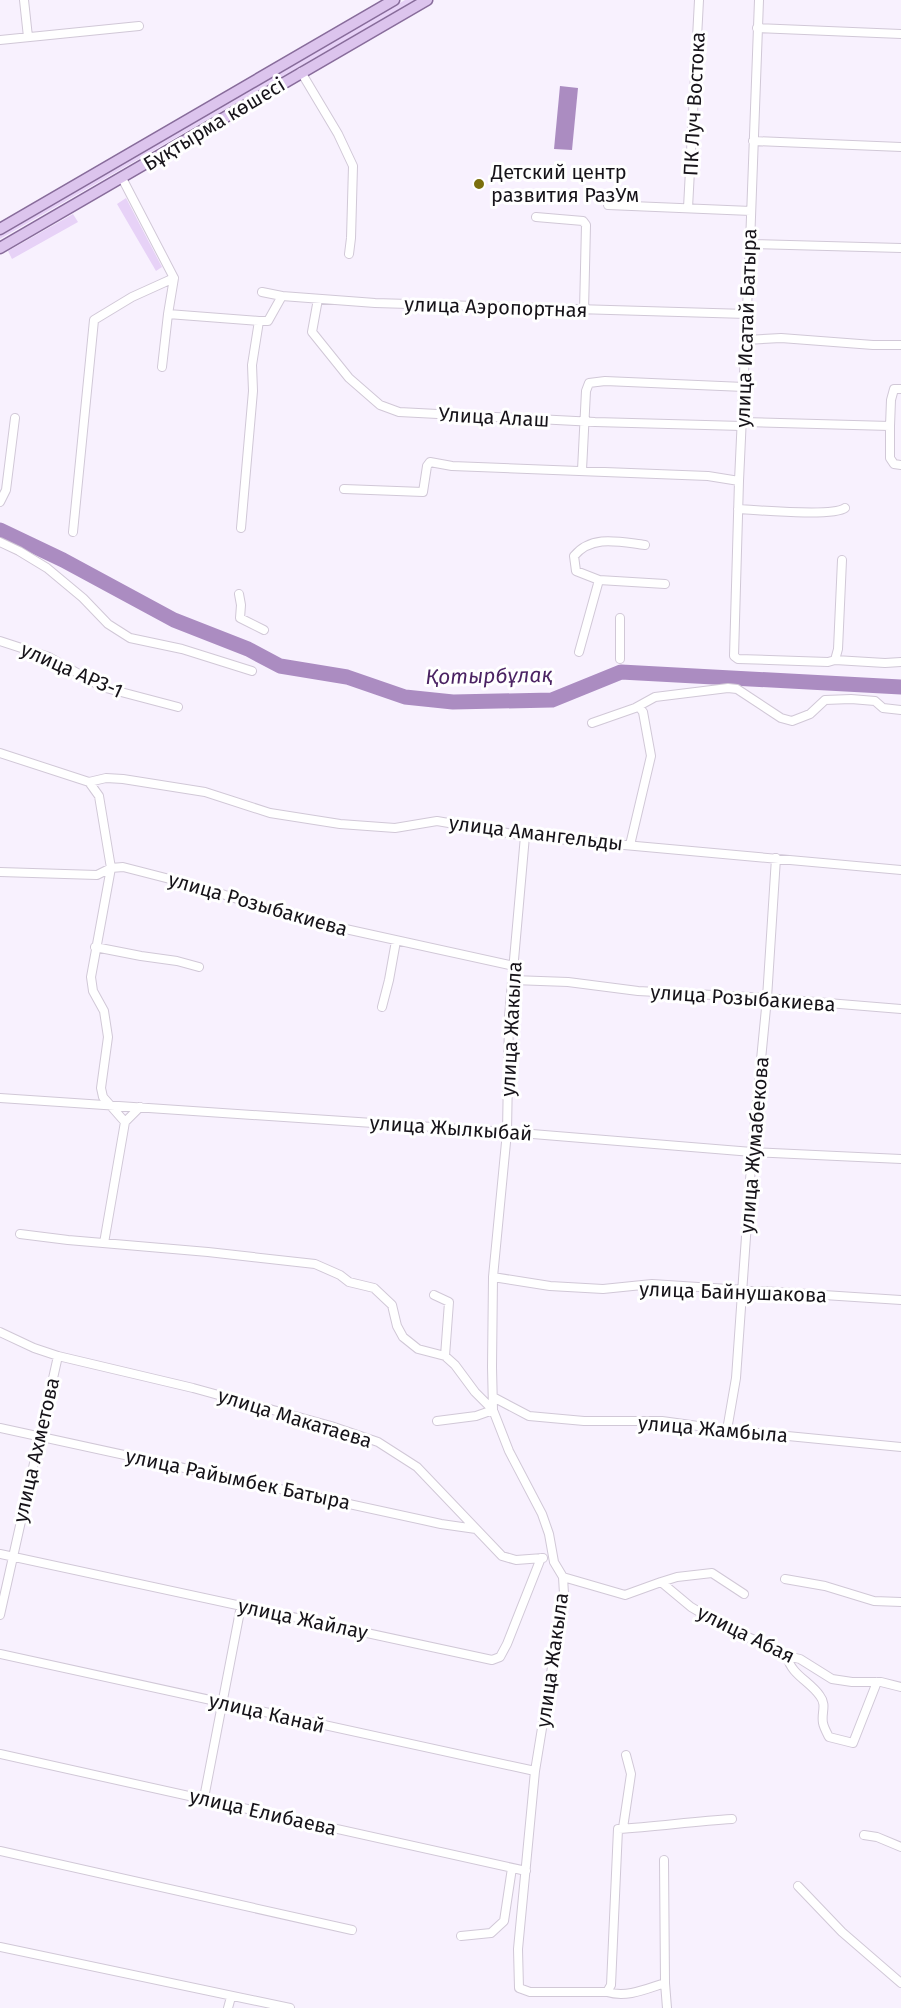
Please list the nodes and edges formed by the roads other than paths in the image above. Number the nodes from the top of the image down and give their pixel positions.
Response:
1 (24, 0) edge
2 (394, 0) edge
3 (427, 0) edge
4 (699, 0) edge
5 (759, 0) edge
6 (139, 26) dead end
7 (757, 28) junction
8 (901, 34) edge
9 (28, 37) junction
10 (0, 40) edge
11 (301, 72) junction
12 (753, 141) junction
13 (901, 147) edge
14 (122, 178) junction
15 (608, 205) dead end
16 (688, 208) junction
17 (751, 211) junction
18 (536, 217) dead end
19 (0, 230) edge
20 (750, 244) junction
21 (0, 248) edge
22 (901, 248) edge
23 (349, 254) dead end
24 (174, 278) junction
25 (262, 292) dead end
26 (282, 296) junction
27 (318, 299) junction
28 (584, 310) junction
29 (168, 314) junction
30 (747, 314) junction
31 (259, 321) junction
32 (746, 340) junction
33 (901, 345) edge
34 (162, 367) dead end
35 (744, 387) junction
36 (901, 389) edge
37 (15, 418) dead end
38 (584, 421) junction
39 (742, 424) junction
40 (890, 426) junction
41 (901, 465) edge
42 (582, 470) junction
43 (739, 481) junction
44 (344, 489) dead end
45 (0, 502) edge
46 (845, 508) dead end
47 (738, 509) junction
48 (241, 528) dead end
49 (73, 532) dead end
50 (0, 542) edge
51 (645, 545) dead end
52 (842, 560) dead end
53 (599, 580) junction
54 (665, 584) dead end
55 (239, 594) dead end
56 (620, 618) dead end
57 (264, 630) dead end
58 (0, 641) edge
59 (579, 651) dead end
60 (621, 659) dead end
61 (835, 660) junction
62 (901, 662) edge
63 (252, 671) dead end
64 (178, 707) dead end
65 (639, 707) junction
66 (901, 710) edge
67 (592, 723) dead end
68 (0, 753) edge
69 (89, 782) junction
70 (525, 836) junction
71 (630, 845) junction
72 (776, 858) junction
73 (111, 868) junction
74 (901, 870) edge
75 (0, 873) edge
76 (396, 941) junction
77 (95, 947) junction
78 (514, 966) junction
79 (199, 967) dead end
80 (513, 980) junction
81 (767, 998) junction
82 (382, 1007) dead end
83 (901, 1009) edge
84 (0, 1098) edge
85 (110, 1104) junction
86 (140, 1107) junction
87 (125, 1122) junction
88 (507, 1132) junction
89 (752, 1152) junction
90 (901, 1160) edge
91 (20, 1234) dead end
92 (104, 1244) junction
93 (493, 1277) junction
94 (742, 1289) junction
95 (434, 1295) dead end
96 (901, 1300) edge
97 (0, 1332) edge
98 (58, 1356) junction
99 (445, 1356) junction
100 (493, 1397) junction
101 (494, 1410) junction
102 (437, 1421) dead end
103 (0, 1428) edge
104 (727, 1431) junction
105 (38, 1437) junction
106 (901, 1447) edge
107 (476, 1529) junction
108 (0, 1554) edge
109 (13, 1557) junction
110 (541, 1558) junction
111 (554, 1562) junction
112 (563, 1577) junction
113 (785, 1579) dead end
114 (661, 1582) junction
115 (744, 1594) dead end
116 (901, 1602) edge
117 (241, 1606) junction
118 (0, 1615) edge
119 (0, 1654) edge
120 (787, 1656) junction
121 (877, 1682) junction
122 (901, 1687) edge
123 (223, 1702) junction
124 (0, 1754) edge
125 (626, 1755) dead end
126 (535, 1771) junction
127 (204, 1798) junction
128 (732, 1818) dead end
129 (623, 1828) junction
130 (864, 1835) dead end
131 (901, 1847) edge
132 (0, 1851) edge
133 (664, 1860) dead end
134 (512, 1868) junction
135 (526, 1871) junction
136 (798, 1886) dead end
137 (352, 1930) dead end
138 (460, 1936) dead end
139 (0, 1947) edge
140 (665, 1983) junction
141 (901, 1983) edge
142 (607, 1992) junction
143 (231, 1997) junction
144 (228, 2008) edge
145 (290, 2008) edge
146 (667, 2008) edge

1 - 9 street
2 - 19 main road, Бұқтырма көшесі
3 - 11 main road, Бұқтырма көшесі
4 - 16 street, ПК Луч Востока
5 - 7 street, улица Исатай Батыра
6 - 9 street
7 - 8 street
7 - 12 street, улица Исатай Батыра
9 - 10 street
11 - 14 main road, Бұқтырма көшесі
11 - 23 street
12 - 13 street
12 - 17 street, улица Исатай Батыра
14 - 21 main road, Бұқтырма көшесі
14 - 24 street
15 - 16 street
16 - 17 street
17 - 20 street, улица Исатай Батыра
18 - 28 street
20 - 22 street
20 - 30 street, улица Исатай Батыра
24 - 29 street
24 - 49 street
25 - 26 street, улица Аэропортная
26 - 27 street, улица Аэропортная
26 - 31 street
27 - 28 street, улица Аэропортная
27 - 38 street, Улица Алаш
28 - 30 street, улица Аэропортная
29 - 31 street
29 - 34 street
30 - 32 street, улица Исатай Батыра
31 - 48 street
32 - 33 street
32 - 35 street, улица Исатай Батыра
35 - 38 street
35 - 39 street, улица Исатай Батыра
36 - 40 street
37 - 45 street
38 - 39 street, Улица Алаш
38 - 42 street
39 - 40 street, Улица Алаш
39 - 43 street, улица Исатай Батыра
40 - 41 street
42 - 43 street
42 - 44 street
43 - 47 street, улица Исатай Батыра
46 - 47 street
47 - 61 street, улица Исатай Батыра
50 - 63 street
51 - 53 street
52 - 61 street
53 - 54 street
53 - 59 street
55 - 57 street
56 - 60 street
58 - 64 street, улица АРЗ-1
61 - 62 street
65 - 66 street
65 - 67 street
65 - 71 street
68 - 69 street, улица Амангельды
69 - 70 street, улица Амангельды
69 - 73 street
70 - 71 street, улица Амангельды
70 - 78 street, улица Жакыла
71 - 72 street, улица Амангельды
72 - 74 street, улица Амангельды
72 - 81 street, улица Жумабекова
73 - 75 street, улица Розыбакиева
73 - 76 street, улица Розыбакиева
73 - 77 street
76 - 78 street, улица Розыбакиева
76 - 82 street
77 - 79 street
77 - 85 street
78 - 80 street, улица Жакыла
80 - 81 street, улица Розыбакиева
80 - 88 street, улица Жакыла
81 - 83 street, улица Розыбакиева
81 - 89 street, улица Жумабекова
84 - 85 street, улица Жылкыбай
85 - 86 street, улица Жылкыбай
85 - 87 street
86 - 87 street
86 - 88 street, улица Жылкыбай
87 - 92 street
88 - 89 street, улица Жылкыбай
88 - 93 street, улица Жакыла
89 - 90 street, улица Жылкыбай
89 - 94 street, улица Жумабекова
91 - 92 street
92 - 99 street
93 - 94 street, улица Байнушакова
93 - 100 street, улица Жакыла
94 - 96 street, улица Байнушакова
94 - 104 street, улица Жумабекова
95 - 99 street
97 - 98 street, улица Макатаева
98 - 105 street, улица Ахметова
98 - 107 street, улица Макатаева
99 - 101 street
100 - 101 street, улица Жакыла
100 - 104 street, улица Жамбыла
101 - 102 street
101 - 111 street, улица Жакыла
103 - 105 street, улица Райымбек Батыра
104 - 106 street, улица Жамбыла
105 - 107 street, улица Райымбек Батыра
105 - 109 street, улица Ахметова
107 - 110 street, улица Макатаева
108 - 109 street, улица Жайлау
109 - 117 street, улица Жайлау
109 - 118 street, улица Ахметова
110 - 111 street, улица Макатаева
110 - 117 street, улица Жайлау
111 - 112 street, улица Жакыла
112 - 114 street
112 - 126 street, улица Жакыла
113 - 116 street
114 - 115 street
114 - 120 street, улица Абая
117 - 123 street
119 - 123 street, улица Канай
120 - 121 street, улица Абая
120 - 121 street
121 - 122 street, улица Абая
123 - 126 street, улица Канай
123 - 127 street
124 - 127 street, улица Елибаева
125 - 129 street
126 - 135 street, улица Жакыла
127 - 134 street, улица Елибаева
128 - 129 street
129 - 142 street
130 - 131 street
132 - 137 street
133 - 140 street
134 - 135 street, улица Елибаева
134 - 138 street
135 - 142 street, улица Жакыла
136 - 141 street
139 - 143 street
140 - 142 street
140 - 146 street
143 - 144 street
143 - 145 street

